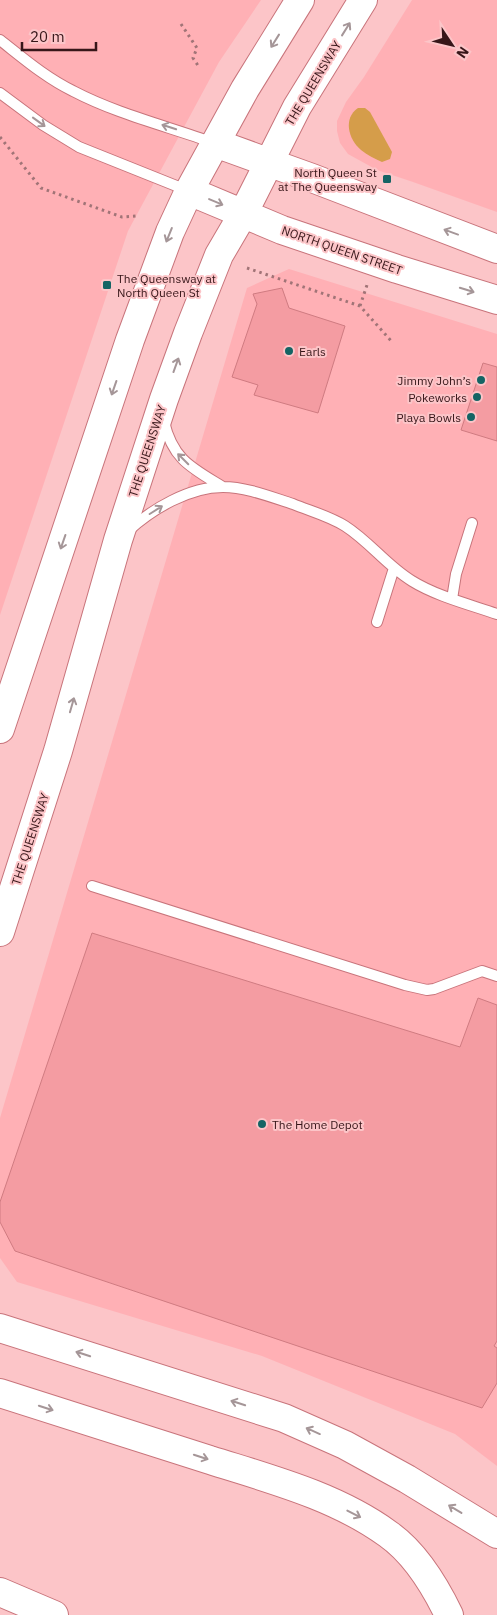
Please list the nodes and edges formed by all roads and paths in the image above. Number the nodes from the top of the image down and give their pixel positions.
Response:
1 (300, 0) edge
2 (363, 0) edge
3 (182, 24) dead end
4 (0, 40) edge
5 (199, 67) dead end
6 (0, 93) edge
7 (0, 137) edge
8 (215, 143) junction
9 (268, 162) junction
10 (189, 191) junction
11 (243, 214) junction
12 (136, 216) dead end
13 (497, 249) edge
14 (247, 268) dead end
15 (367, 285) dead end
16 (497, 300) edge
17 (360, 306) junction
18 (393, 343) dead end
19 (164, 398) junction
20 (223, 487) junction
21 (472, 523) dead end
22 (118, 540) junction
23 (394, 568) junction
24 (452, 599) junction
25 (497, 614) edge
26 (377, 622) dead end
27 (0, 729) edge
28 (92, 886) dead end
29 (0, 932) edge
30 (497, 976) edge
31 (0, 1328) edge
32 (0, 1393) edge
33 (497, 1534) edge
34 (0, 1592) edge
35 (54, 1615) edge
36 (449, 1615) edge

1 -> 8 main road
9 -> 2 main road, THE QUEENSWAY
3 - 5 path
8 -> 4 lane
6 -> 10 lane
7 - 12 path
8 - 9 main road
8 - 10 main road
9 - 11 main road, THE QUEENSWAY
13 -> 9 main road
10 -> 11 main road, NORTH QUEEN STREET
10 -> 27 main road
11 -> 16 main road, NORTH QUEEN STREET
19 -> 11 main road, THE QUEENSWAY
14 - 17 path
15 - 17 path
17 - 18 path
20 -> 19 lane
19 - 22 main road, THE QUEENSWAY
22 -> 20 lane
20 - 23 lane
21 - 24 lane
29 -> 22 main road, THE QUEENSWAY
23 - 24 lane
23 - 26 lane
24 - 25 lane
28 - 30 lane
33 -> 31 main road
32 -> 36 main road
34 - 35 main road

